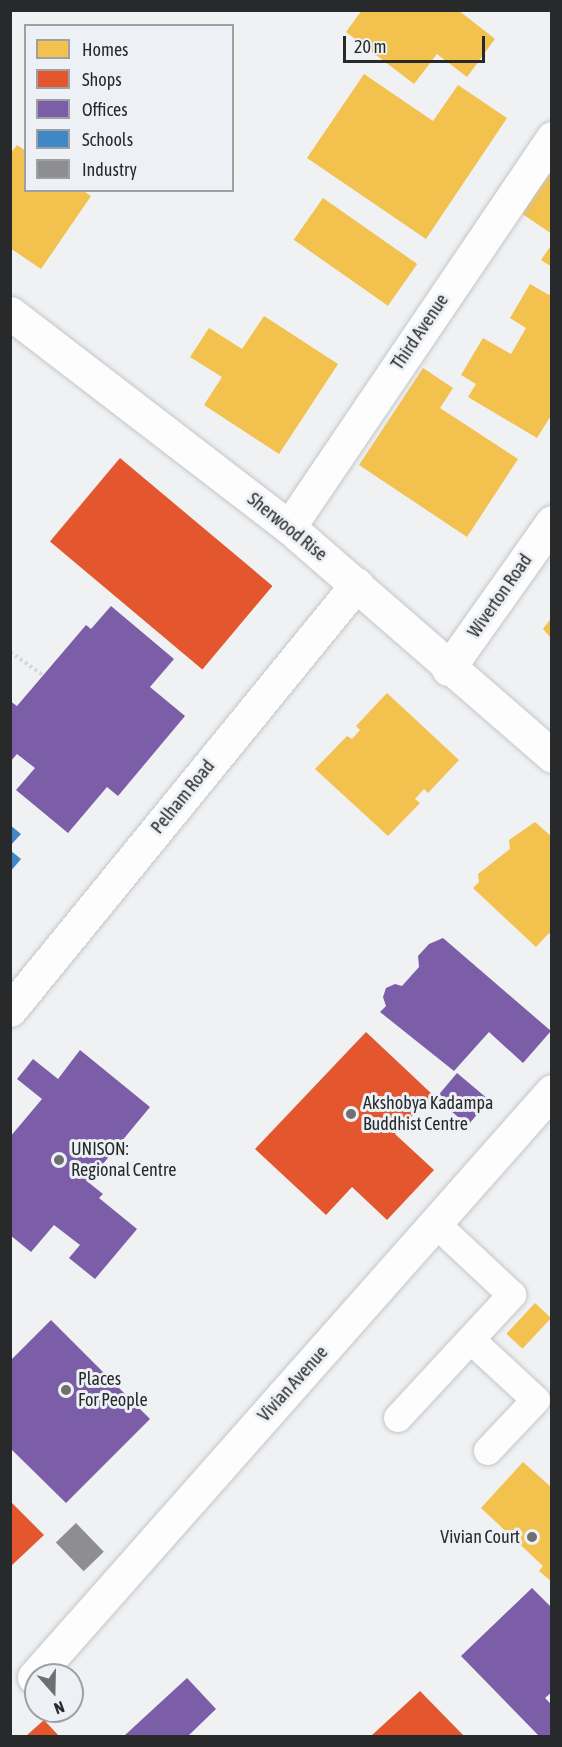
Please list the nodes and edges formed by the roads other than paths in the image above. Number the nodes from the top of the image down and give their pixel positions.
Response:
1 (552, 138) edge
2 (10, 313) edge
3 (552, 522) edge
4 (289, 526) junction
5 (357, 584) junction
6 (448, 669) junction
7 (552, 756) edge
8 (10, 1010) edge
9 (552, 1091) edge
10 (435, 1223) junction
11 (471, 1340) junction
12 (398, 1418) dead end
13 (488, 1451) dead end
14 (46, 1663) edge

1 - 4 street, Third Avenue
2 - 4 street, Sherwood Rise
3 - 6 street, Wiverton Road
4 - 5 street, Sherwood Rise
5 - 6 street, Sherwood Rise
5 - 8 street, Pelham Road
6 - 7 street, Sherwood Rise
9 - 10 street, Vivian Avenue
10 - 11 lane
10 - 14 street, Vivian Avenue
11 - 12 lane
11 - 13 lane

